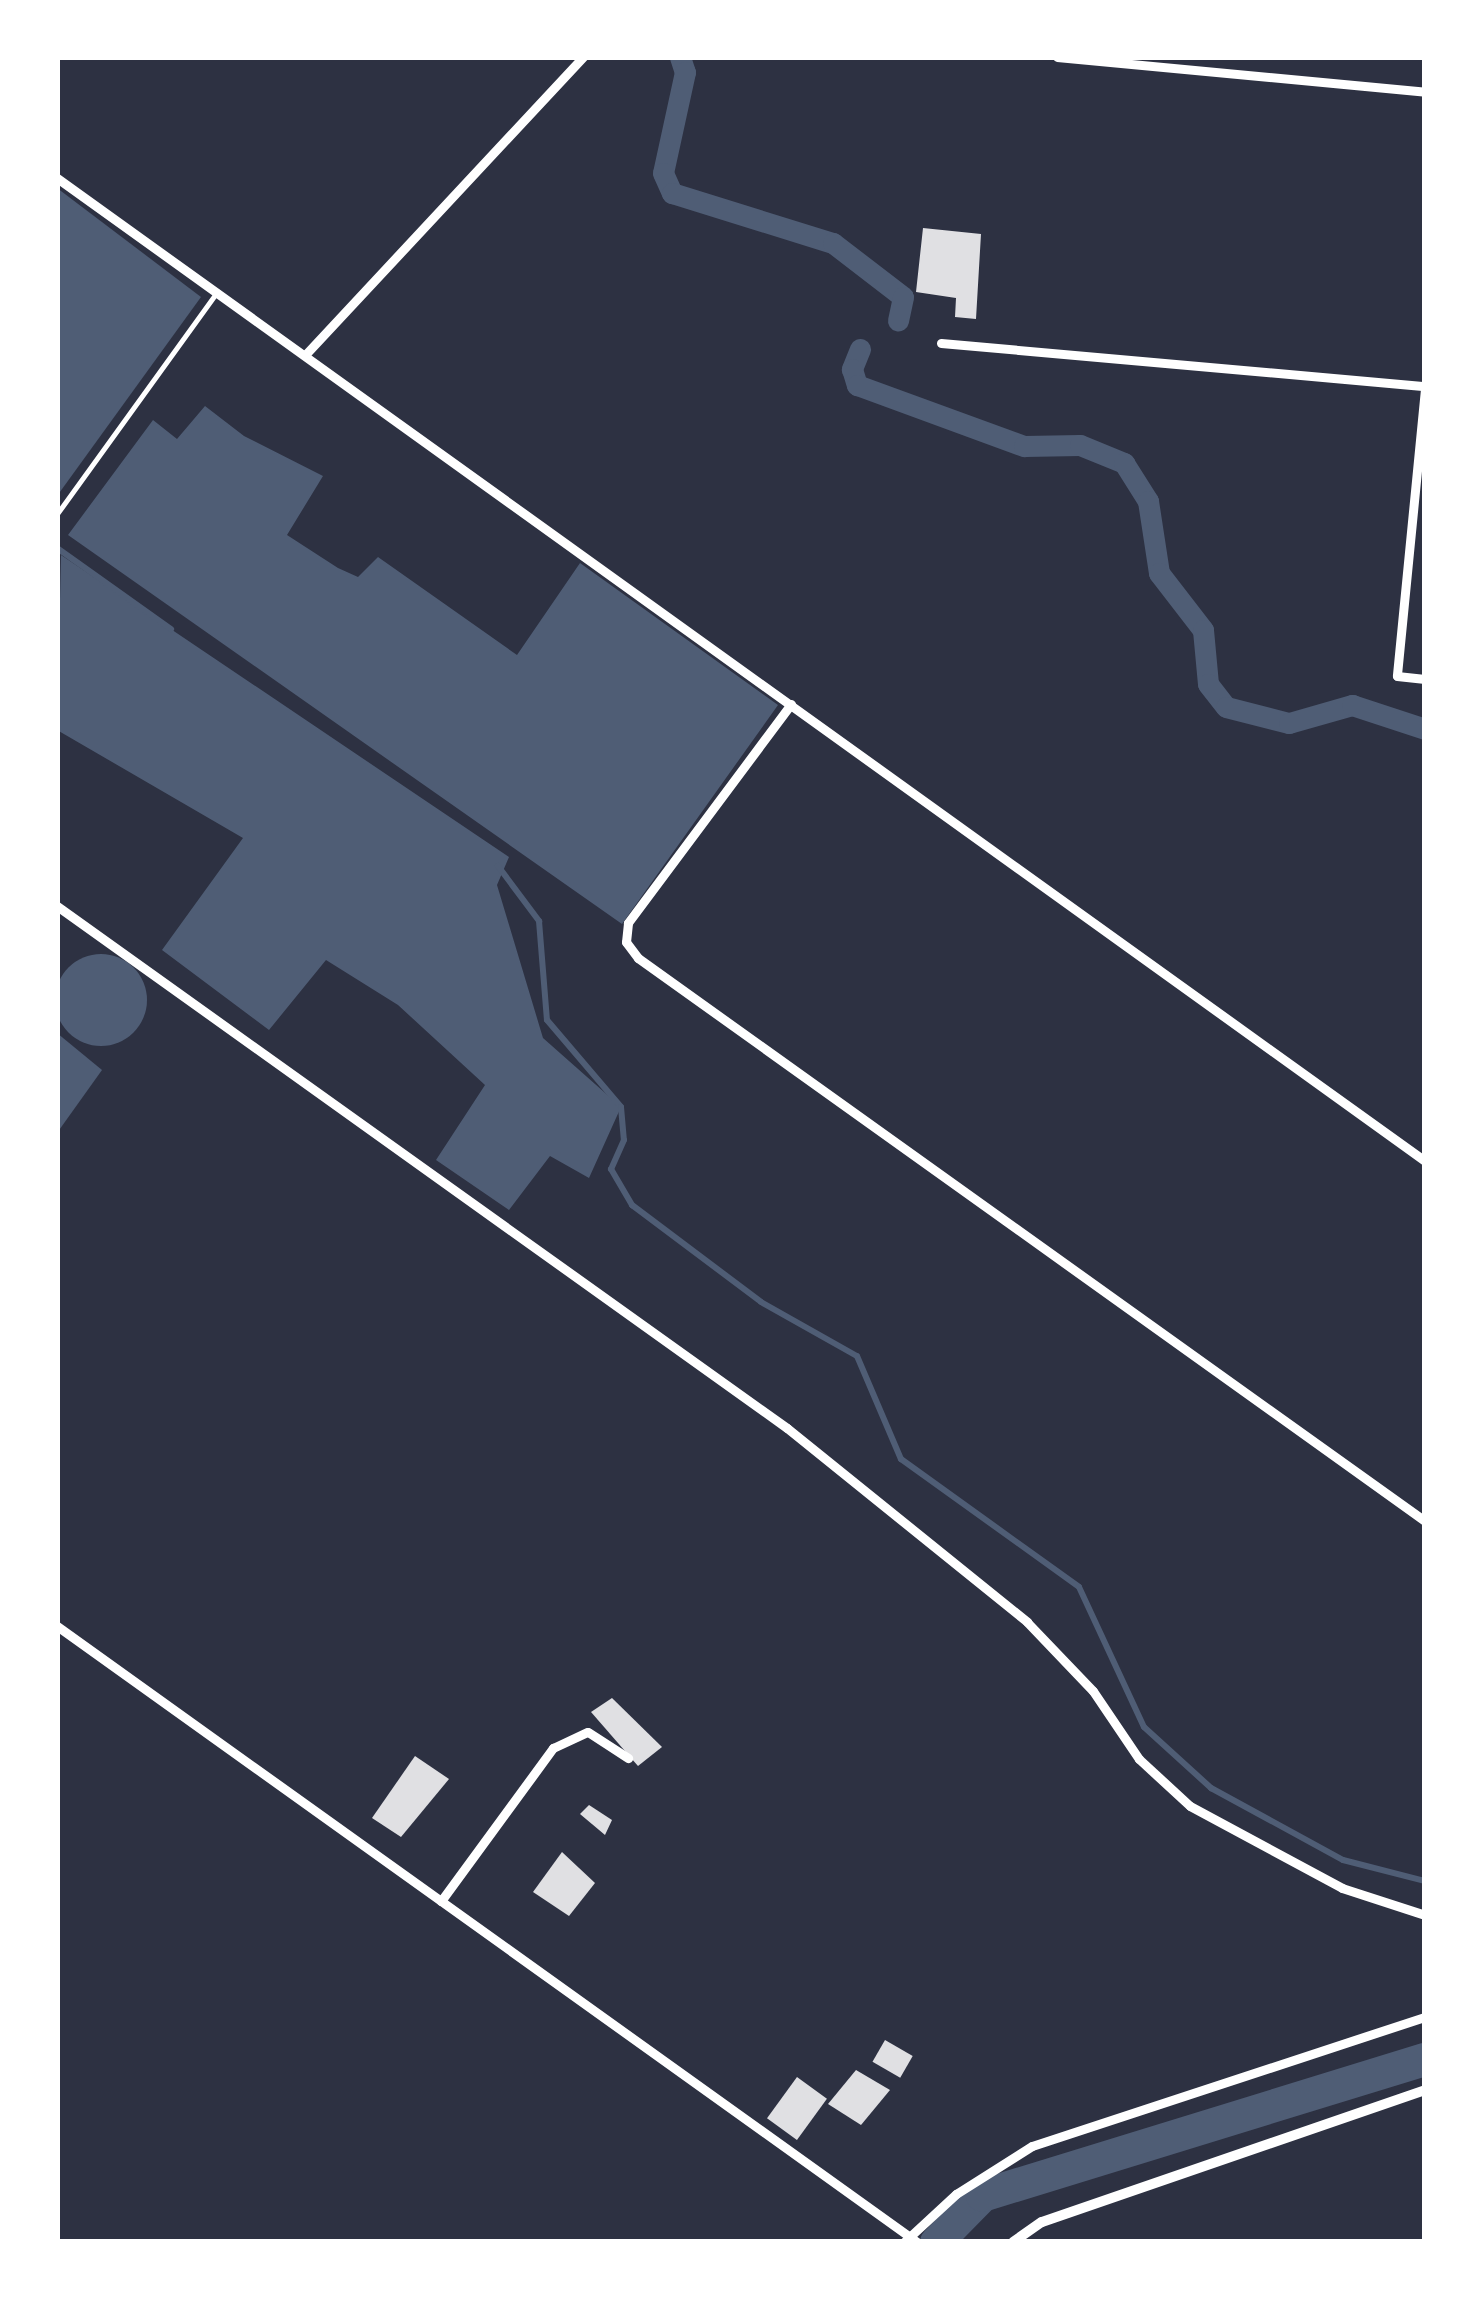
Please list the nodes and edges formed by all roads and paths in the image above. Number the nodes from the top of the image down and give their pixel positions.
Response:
1 (583, 57) edge
2 (1057, 57) edge
3 (1425, 92) edge
4 (57, 178) edge
5 (217, 292) junction
6 (941, 343) dead end
7 (305, 355) junction
8 (1425, 387) edge
9 (57, 514) edge
10 (1425, 679) edge
11 (791, 704) junction
12 (57, 906) edge
13 (1425, 1161) edge
14 (1425, 1521) edge
15 (57, 1626) edge
16 (628, 1758) dead end
17 (441, 1900) junction
18 (1425, 1915) edge
19 (1425, 2018) edge
20 (1425, 2090) edge
21 (910, 2240) edge
22 (1013, 2242) edge

1 - 7 street
2 - 3 street
4 - 5 street
5 - 7 street
5 - 9 lane
6 - 8 street
7 - 11 street
8 - 10 street
11 - 13 street
11 - 14 street
12 - 18 street
15 - 17 street
16 - 17 street
17 - 21 street
19 - 21 street
20 - 22 street

